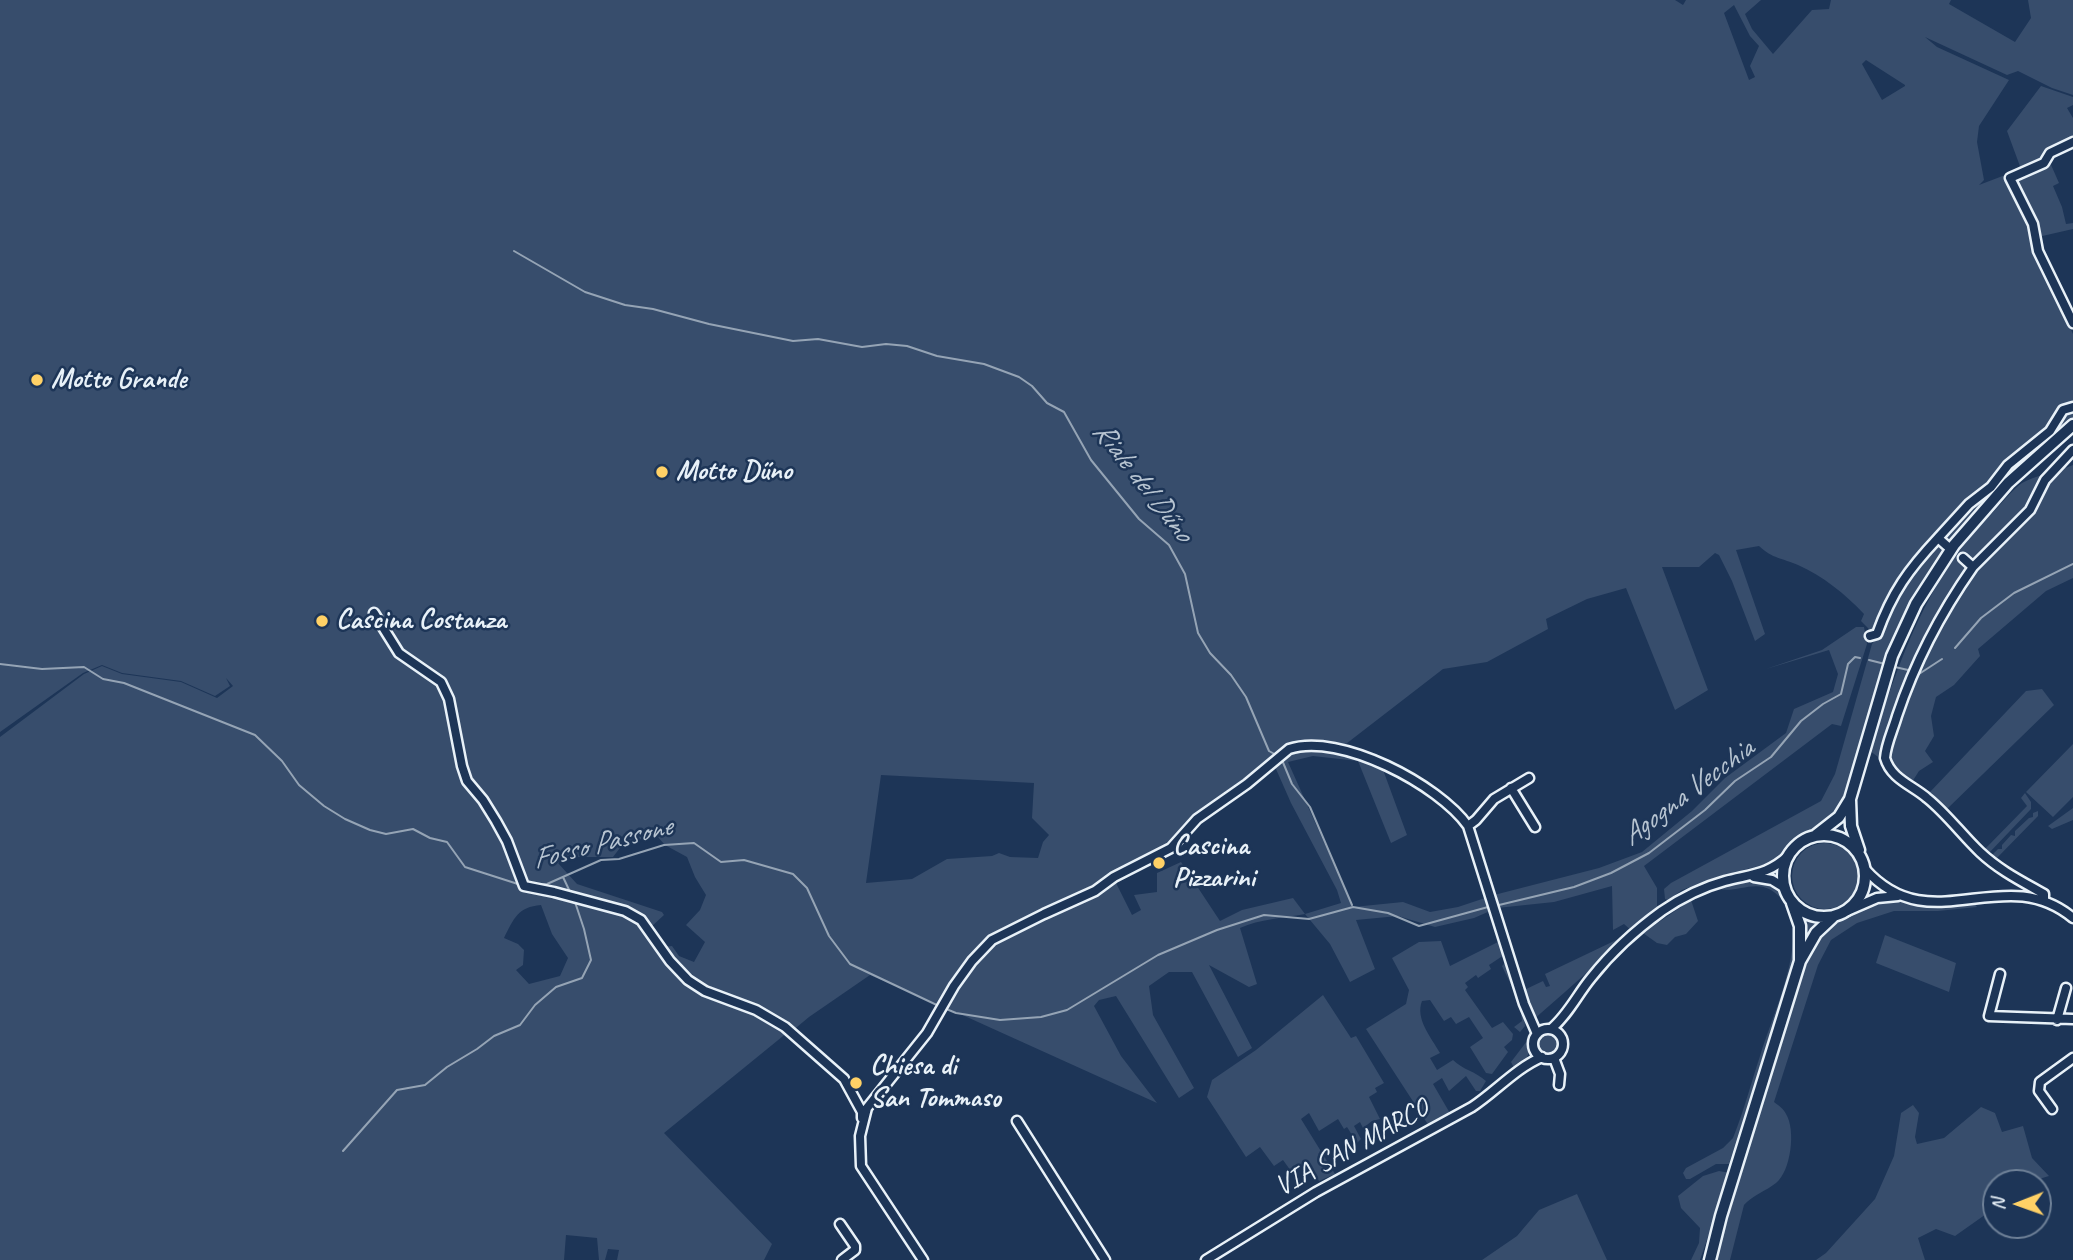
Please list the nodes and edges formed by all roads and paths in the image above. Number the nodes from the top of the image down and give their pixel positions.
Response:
1 (2073, 142) edge
2 (2073, 323) edge
3 (2073, 407) edge
4 (2073, 425) edge
5 (2073, 450) edge
6 (1938, 538) junction
7 (1947, 546) dead end
8 (1963, 558) dead end
9 (1973, 567) junction
10 (374, 613) dead end
11 (1870, 636) dead end
12 (1529, 778) dead end
13 (1511, 788) junction
14 (1850, 799) junction
15 (1468, 826) junction
16 (1535, 827) dead end
17 (1816, 835) junction
18 (1860, 853) junction
19 (1789, 855) junction
20 (1866, 869) junction
21 (1751, 876) junction
22 (1784, 888) junction
23 (1898, 895) junction
24 (2044, 900) junction
25 (1792, 902) junction
26 (1847, 911) junction
27 (1833, 917) junction
28 (2073, 918) edge
29 (1800, 961) junction
30 (2000, 974) dead end
31 (2066, 988) dead end
32 (2073, 1019) edge
33 (1562, 1020) junction
34 (2057, 1020) junction
35 (1551, 1029) junction
36 (1536, 1034) junction
37 (1561, 1035) junction
38 (1533, 1047) junction
39 (1542, 1057) junction
40 (1554, 1058) junction
41 (2073, 1058) edge
42 (1517, 1072) junction
43 (1559, 1085) dead end
44 (2052, 1110) dead end
45 (862, 1121) junction
46 (1017, 1121) dead end
47 (840, 1224) dead end
48 (842, 1260) edge
49 (923, 1260) edge
50 (1105, 1260) edge
51 (1206, 1260) edge
52 (1710, 1260) edge

1 - 2 street
3 - 6 street
4 - 14 main road
5 - 9 street
6 - 7 street
6 - 11 street
8 - 9 street
9 - 24 street
10 - 45 street
12 - 13 street
13 - 15 street
13 - 16 street
14 - 17 main road
14 - 18 main road
15 - 36 street
15 - 45 street
17 - 18 main road
17 - 19 main road
18 - 20 main road
19 - 21 street
19 - 22 main road
20 - 23 street
20 - 26 main road
21 - 22 street
21 - 33 street
22 - 25 main road
23 - 24 street
23 - 26 street
24 - 28 street
25 - 27 main road
25 - 29 main road
26 - 27 main road
27 - 29 main road
29 - 52 main road
30 - 34 street
31 - 34 street
32 - 34 street
33 - 35 street
33 - 37 street
35 - 36 street
35 - 37 street
36 - 38 street
37 - 40 street
38 - 39 street
38 - 42 street, VIA SAN MARCO
39 - 40 street
39 - 42 street, VIA SAN MARCO
40 - 43 street
41 - 44 street
42 - 51 street, VIA SAN MARCO
45 - 49 street
46 - 50 street
47 - 48 street

